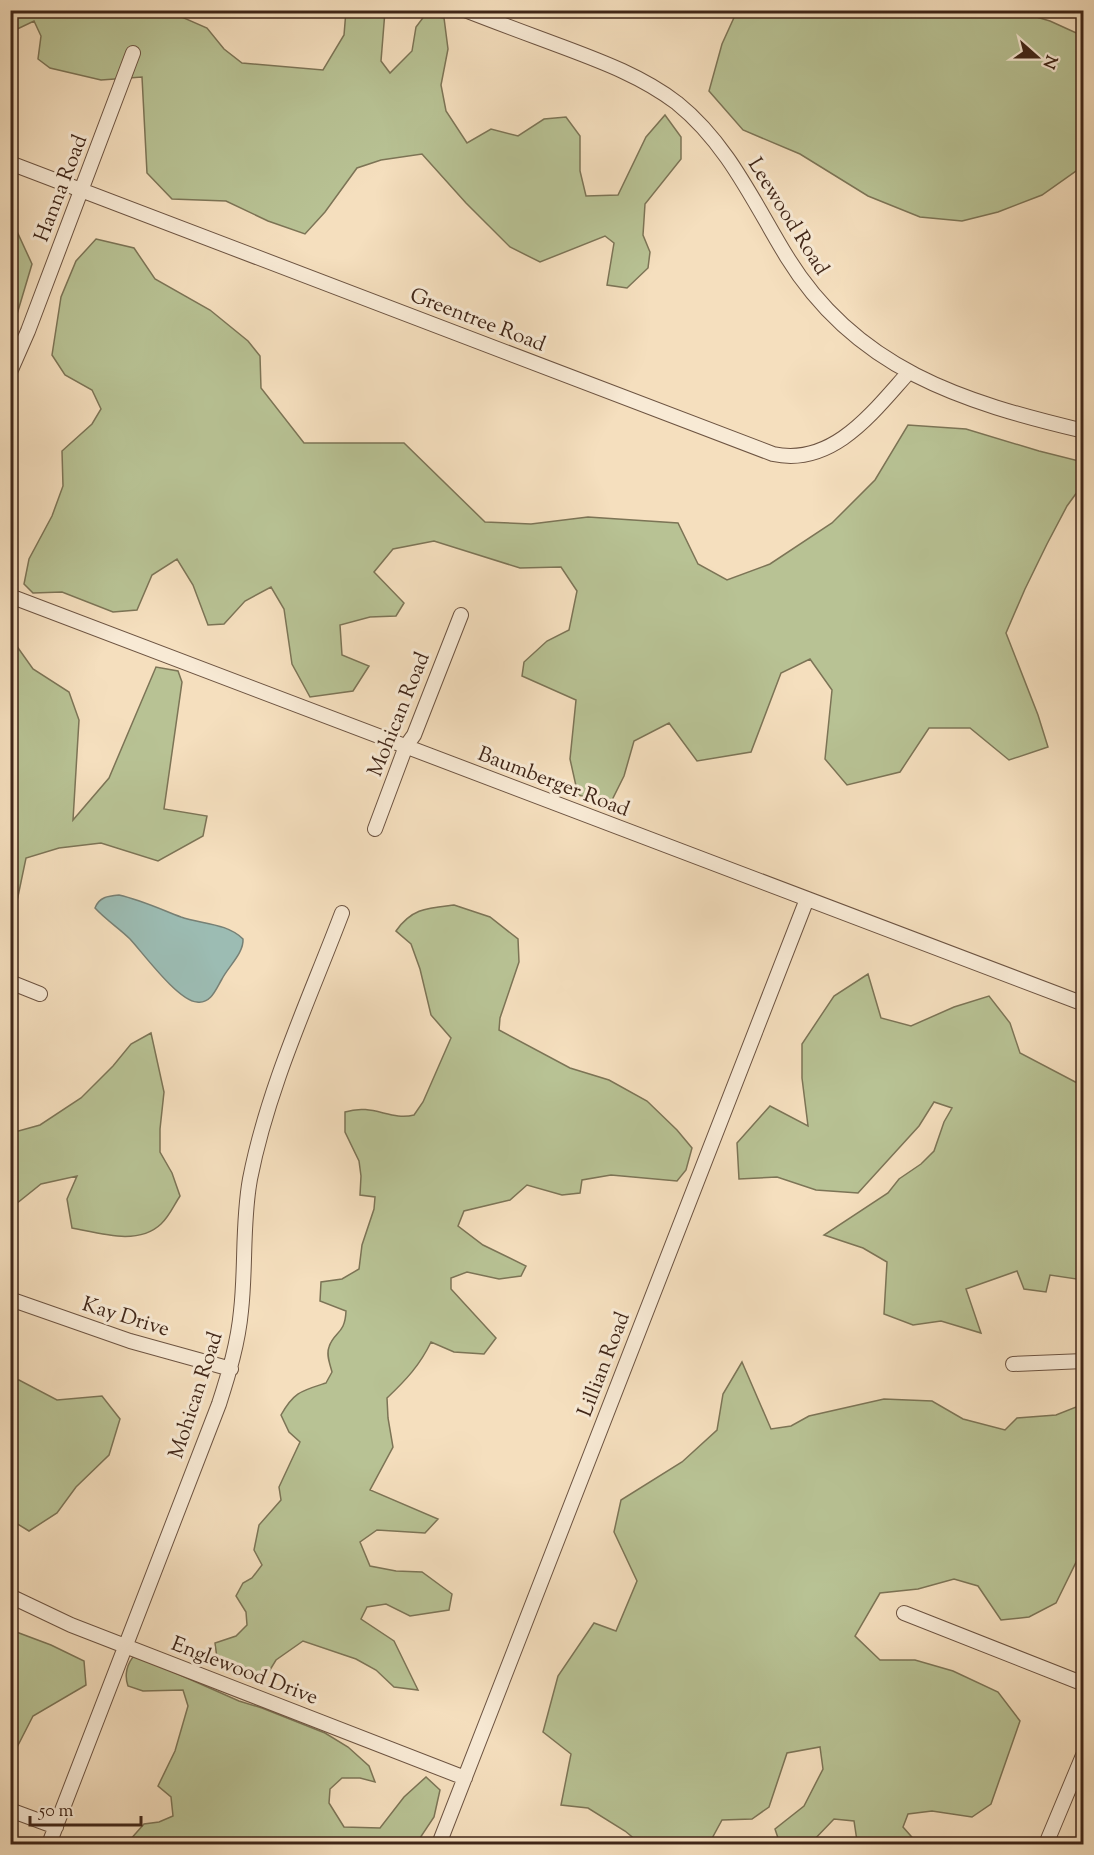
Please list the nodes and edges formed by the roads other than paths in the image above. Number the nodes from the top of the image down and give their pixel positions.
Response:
1 (465, 10) edge
2 (133, 52) dead end
3 (10, 164) edge
4 (81, 191) junction
5 (10, 372) edge
6 (909, 372) junction
7 (1083, 430) edge
8 (10, 596) edge
9 (461, 615) dead end
10 (406, 746) junction
11 (375, 829) dead end
12 (807, 900) junction
13 (342, 913) dead end
14 (10, 982) edge
15 (40, 994) dead end
16 (1083, 1004) edge
17 (10, 1299) edge
18 (1083, 1361) edge
19 (1013, 1364) dead end
20 (231, 1369) junction
21 (10, 1596) edge
22 (904, 1613) dead end
23 (126, 1646) junction
24 (1083, 1684) edge
25 (1083, 1753) edge
26 (465, 1778) junction
27 (10, 1810) edge
28 (56, 1827) junction
29 (49, 1845) edge
30 (439, 1845) edge
31 (1046, 1845) edge

1 - 6 street, Leewood Road
2 - 4 street, Hanna Road
3 - 4 street, Greentree Road
4 - 5 street, Hanna Road
4 - 6 street, Greentree Road
6 - 7 street, Leewood Road
8 - 10 street, Baumberger Road
9 - 10 street, Mohican Road
10 - 11 street, Mohican Road
10 - 12 street, Baumberger Road
12 - 16 street, Baumberger Road
12 - 26 street, Lillian Road
13 - 20 street, Mohican Road
14 - 15 street
17 - 20 street, Kay Drive
18 - 19 street
20 - 23 street, Mohican Road
21 - 23 street, Englewood Drive
22 - 24 street
23 - 26 street, Englewood Drive
23 - 28 street, Mohican Road
25 - 31 street
26 - 30 street, Lillian Road
27 - 28 street
28 - 29 street, Mohican Road

